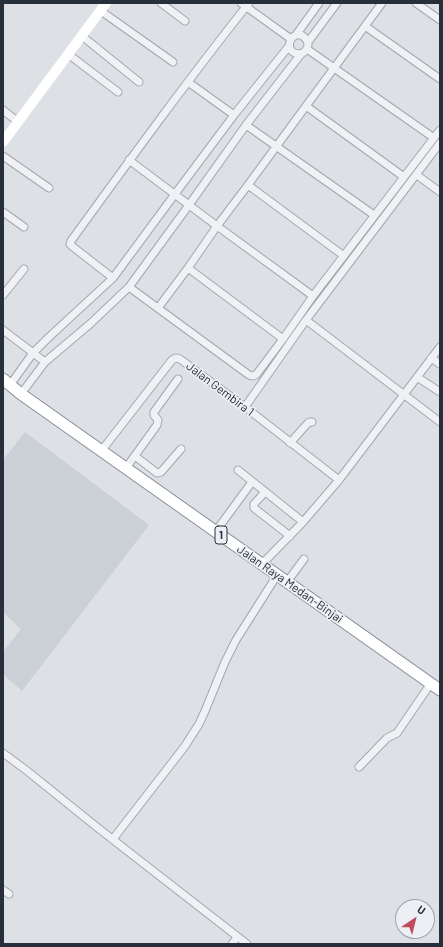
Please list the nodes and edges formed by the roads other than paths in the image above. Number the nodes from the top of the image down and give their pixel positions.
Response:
1 (161, 3) edge
2 (319, 3) edge
3 (336, 3) edge
4 (382, 3) edge
5 (416, 3) edge
6 (245, 4) edge
7 (104, 7) edge
8 (440, 20) edge
9 (185, 21) dead end
10 (365, 26) junction
11 (82, 36) junction
12 (292, 40) junction
13 (305, 48) junction
14 (68, 54) junction
15 (173, 62) dead end
16 (334, 69) junction
17 (440, 79) edge
18 (139, 82) dead end
19 (188, 82) junction
20 (118, 92) dead end
21 (306, 106) junction
22 (3, 110) edge
23 (234, 115) junction
24 (18, 122) junction
25 (246, 125) junction
26 (440, 130) edge
27 (434, 138) junction
28 (3, 142) edge
29 (440, 144) edge
30 (276, 146) junction
31 (3, 156) edge
32 (129, 160) junction
33 (417, 175) junction
34 (404, 177) junction
35 (248, 185) junction
36 (49, 188) dead end
37 (440, 192) edge
38 (174, 194) junction
39 (189, 205) junction
40 (3, 212) edge
41 (374, 215) junction
42 (217, 226) junction
43 (24, 227) dead end
44 (344, 256) junction
45 (188, 268) junction
46 (24, 269) dead end
47 (113, 278) junction
48 (129, 287) junction
49 (3, 295) edge
50 (313, 296) junction
51 (158, 308) junction
52 (306, 320) junction
53 (3, 330) edge
54 (283, 339) junction
55 (440, 347) edge
56 (33, 353) junction
57 (431, 358) junction
58 (45, 362) junction
59 (440, 364) edge
60 (417, 377) junction
61 (178, 379) dead end
62 (5, 384) edge
63 (440, 392) edge
64 (21, 394) junction
65 (404, 394) junction
66 (245, 407) junction
67 (312, 422) dead end
68 (440, 422) edge
69 (290, 443) junction
70 (181, 449) dead end
71 (102, 450) junction
72 (135, 456) junction
73 (126, 468) junction
74 (238, 470) dead end
75 (339, 480) junction
76 (252, 482) junction
77 (265, 492) junction
78 (303, 522) junction
79 (216, 531) junction
80 (290, 536) junction
81 (304, 559) dead end
82 (262, 564) junction
83 (274, 580) junction
84 (287, 582) junction
85 (427, 689) junction
86 (440, 690) edge
87 (440, 698) edge
88 (3, 754) edge
89 (359, 767) dead end
90 (113, 839) junction
91 (237, 937) junction
92 (232, 944) edge
93 (247, 944) edge

1 - 9 street
2 - 12 street
3 - 13 street
4 - 10 street
5 - 8 street
6 - 12 street
6 - 19 street
7 - 11 main road
7 - 15 street
10 - 16 street
10 - 17 street
11 - 14 main road
11 - 18 street
12 - 13 street
12 - 13 street
12 - 23 street
13 - 16 street
13 - 25 street
14 - 20 street
14 - 24 main road
16 - 21 street
16 - 27 street
19 - 23 street
19 - 32 street
21 - 30 street
21 - 34 street
22 - 24 street
23 - 38 street
24 - 28 main road
25 - 30 street
25 - 39 street
26 - 27 street
27 - 34 street
29 - 33 street
30 - 35 street
30 - 41 street
31 - 36 street
32 - 38 street
32 - 47 street
33 - 37 street
33 - 52 street
34 - 41 street
35 - 42 street
35 - 44 street
38 - 39 street
38 - 47 street
39 - 42 street
39 - 48 street
40 - 43 street
41 - 44 street
42 - 45 street
42 - 50 street
44 - 50 street
45 - 51 street
45 - 54 street
46 - 49 street
47 - 56 street
48 - 51 street
48 - 58 street
50 - 54 street
51 - 54 street
52 - 65 street
52 - 66 street
53 - 56 street
55 - 57 street
56 - 58 street
56 - 62 street
57 - 59 street
57 - 60 street
58 - 64 street
60 - 63 street
60 - 65 street
61 - 72 street
62 - 64 highway, Jalan Raya Medan-Binjai / 1
62 - 83 highway, Jalan Raya Medan-Binjai / 1
64 - 71 highway, Jalan Raya Medan-Binjai / 1
65 - 68 street
65 - 75 street
66 - 69 street, Jalan Gembira 1
66 - 71 street, Jalan Gembira 1
67 - 69 street
69 - 75 street, Jalan Gembira 1
70 - 72 street
71 - 73 highway, Jalan Raya Medan-Binjai / 1
72 - 73 street
73 - 79 highway, Jalan Raya Medan-Binjai / 1
74 - 76 street
75 - 78 street
76 - 77 street
76 - 79 street
77 - 78 street
77 - 80 street
78 - 80 street
79 - 82 highway, Jalan Raya Medan-Binjai / 1
80 - 82 street
81 - 84 street
82 - 84 highway, Jalan Raya Medan-Binjai / 1
83 - 85 highway, Jalan Raya Medan-Binjai / 1
83 - 90 street
84 - 86 highway, Jalan Raya Medan-Binjai / 1
85 - 87 highway, Jalan Raya Medan-Binjai / 1
85 - 89 street
88 - 90 street
90 - 91 street
91 - 92 street
91 - 93 street

